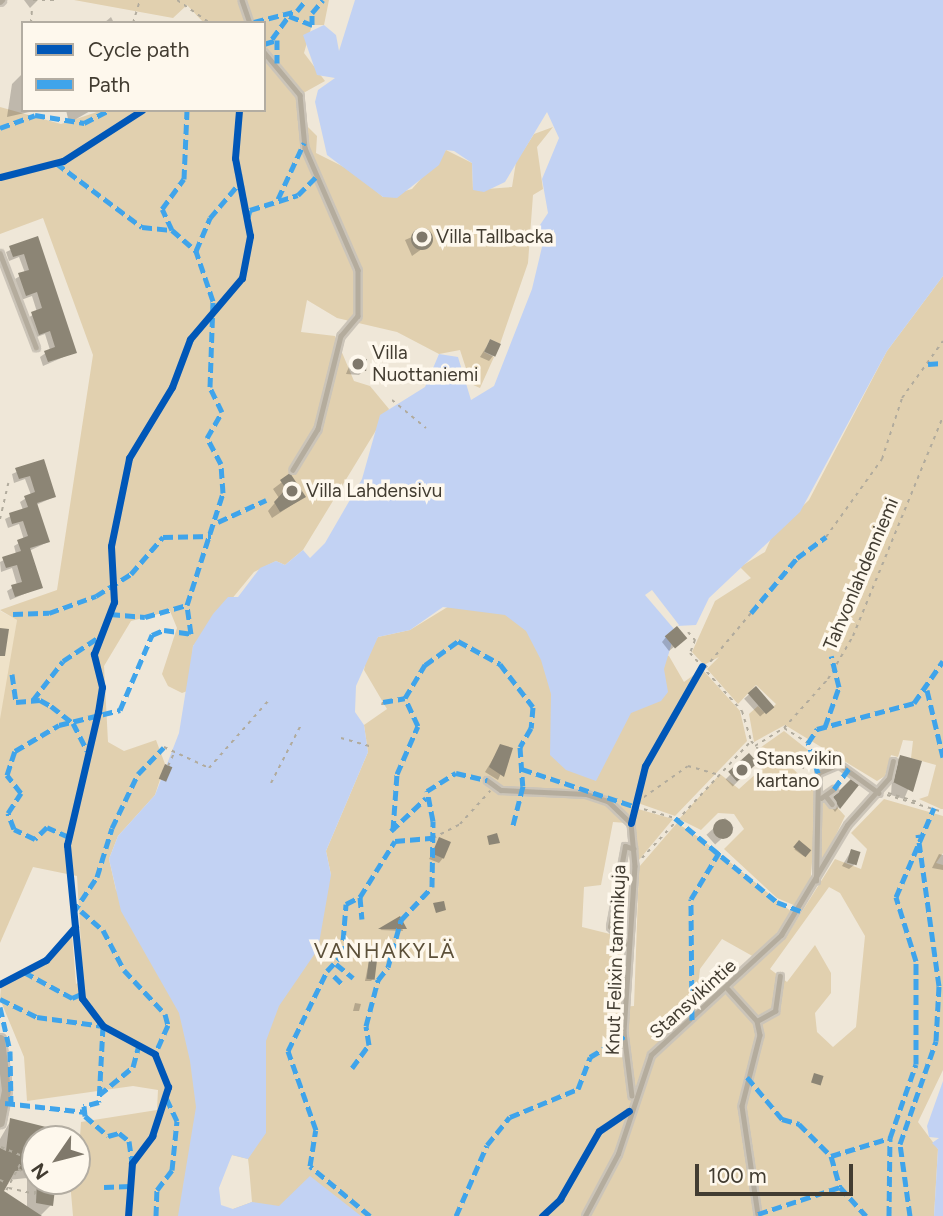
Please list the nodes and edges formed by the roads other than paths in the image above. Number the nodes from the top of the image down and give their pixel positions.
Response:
1 (242, 0) edge
2 (249, 21) edge
3 (266, 54) edge
4 (0, 253) edge
5 (36, 347) dead end
6 (292, 470) dead end
7 (893, 761) dead end
8 (487, 780) dead end
9 (834, 789) dead end
10 (881, 793) junction
11 (824, 797) junction
12 (832, 803) dead end
13 (634, 849) junction
14 (816, 883) junction
15 (627, 945) junction
16 (780, 976) dead end
17 (727, 989) junction
18 (757, 1021) junction
19 (0, 1040) edge
20 (632, 1098) junction
21 (0, 1122) edge
22 (758, 1214) dead end
23 (585, 1216) edge

1 - 2 lane
3 - 6 lane
4 - 5 lane
7 - 10 lane
8 - 13 lane, Knut Felixin tammikuja
9 - 11 lane
10 - 11 lane
10 - 14 lane, Stansvikintie
11 - 12 lane
11 - 14 lane
13 - 15 lane, Knut Felixin tammikuja
13 - 15 lane
14 - 17 lane, Stansvikintie
15 - 20 lane, Knut Felixin tammikuja
16 - 18 lane
17 - 18 lane
17 - 20 lane, Stansvikintie
18 - 22 lane
19 - 21 street
20 - 23 lane, Stansvikintie

